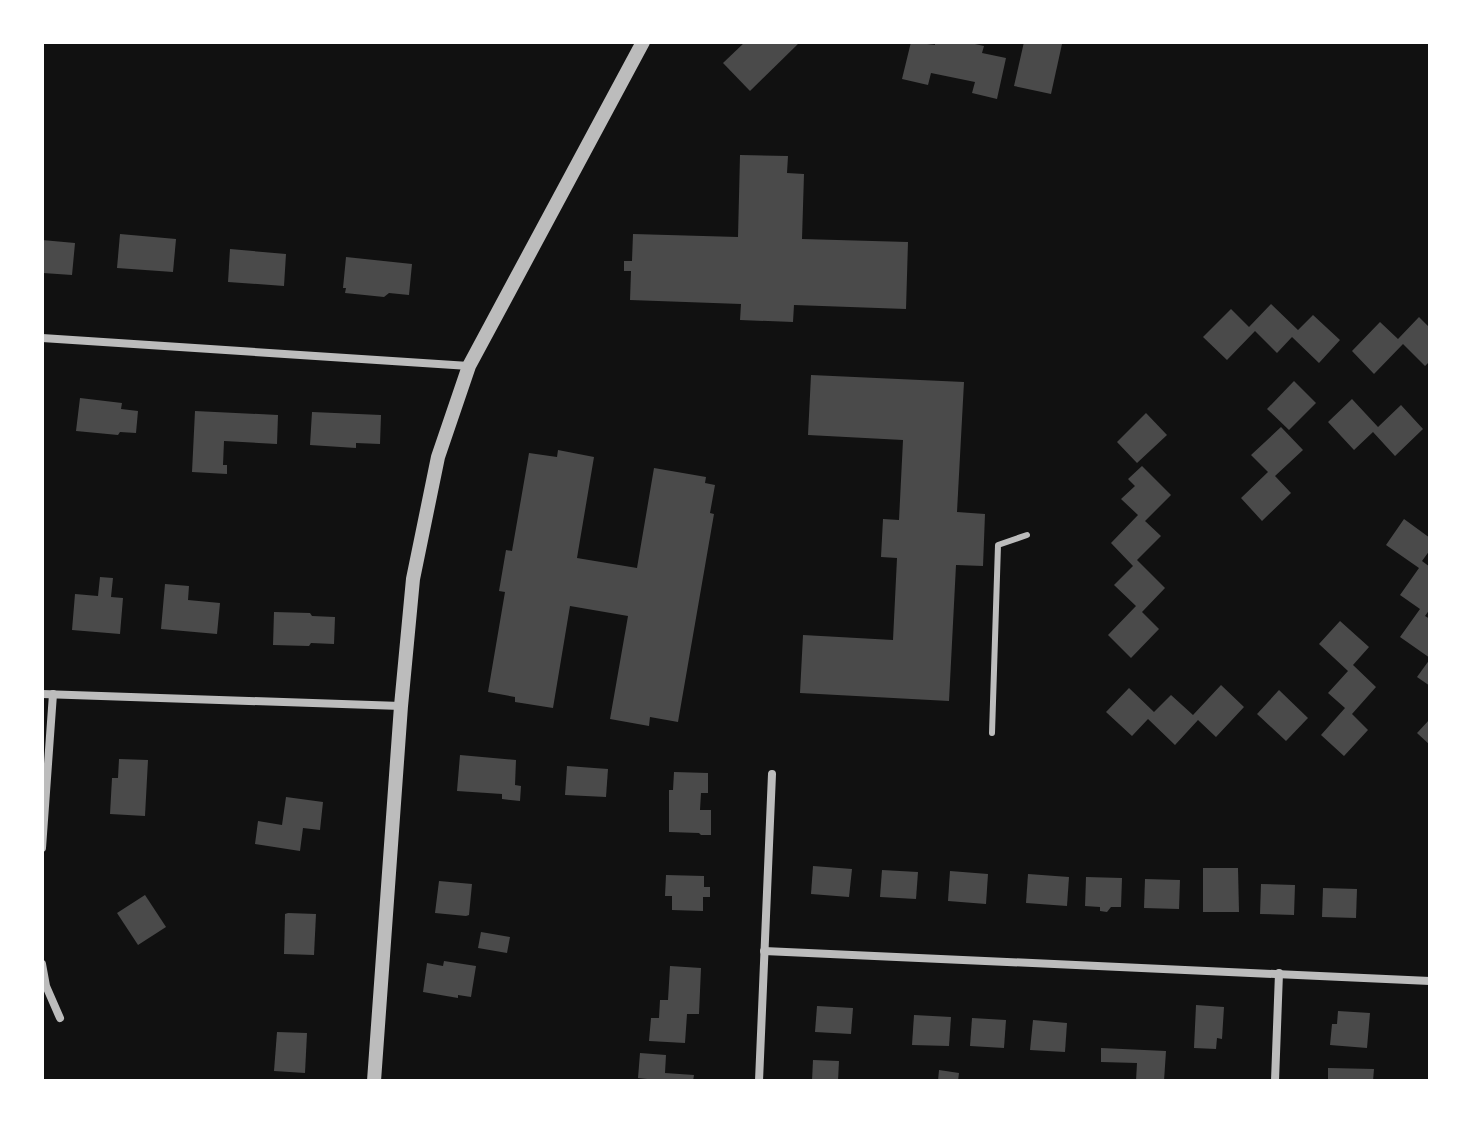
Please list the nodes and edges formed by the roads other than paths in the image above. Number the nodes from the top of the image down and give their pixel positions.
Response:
1 (643, 42) edge
2 (42, 338) edge
3 (469, 366) junction
4 (1027, 535) dead end
5 (42, 694) edge
6 (53, 694) junction
7 (401, 706) junction
8 (992, 733) dead end
9 (772, 774) dead end
10 (42, 848) edge
11 (764, 951) junction
12 (42, 964) edge
13 (1279, 973) junction
14 (1430, 981) edge
15 (60, 1018) dead end
16 (374, 1081) edge
17 (759, 1081) edge
18 (1275, 1081) edge

1 - 3 street
2 - 3 street
3 - 7 street
4 - 8 lane
5 - 6 street
6 - 7 street
6 - 10 street
7 - 16 street
9 - 11 street
11 - 13 street
11 - 17 street
12 - 15 street
13 - 14 street
13 - 18 street

